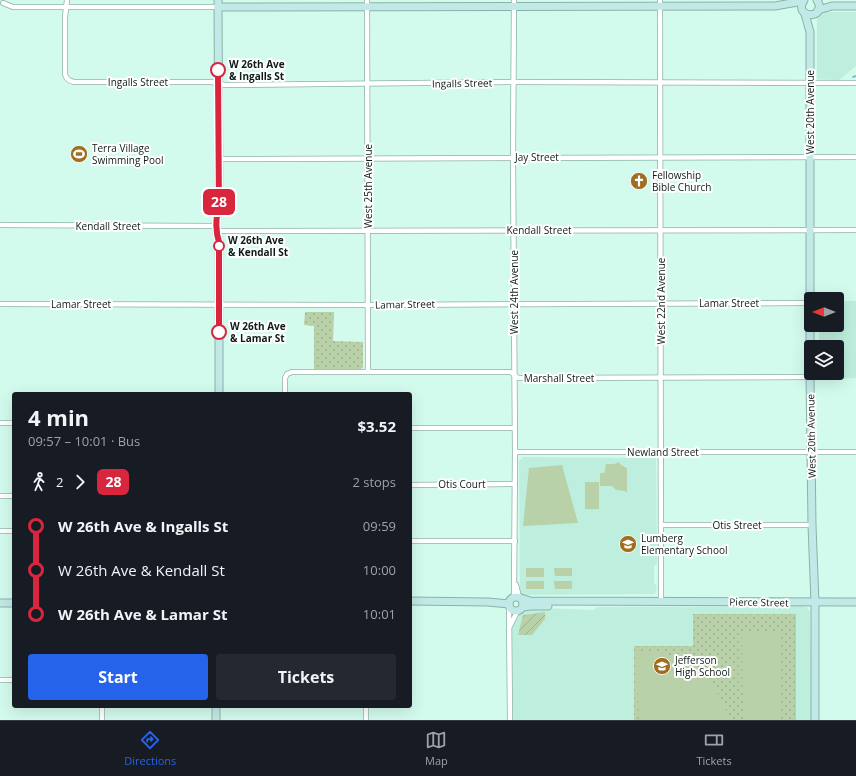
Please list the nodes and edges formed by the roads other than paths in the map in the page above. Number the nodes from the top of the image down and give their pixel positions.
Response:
1 (67, 0) edge
2 (803, 0) edge
3 (818, 0) edge
4 (4, 3) dead end
5 (514, 3) edge
6 (660, 3) edge
7 (218, 4) edge
8 (367, 4) edge
9 (781, 6) junction
10 (832, 6) junction
11 (856, 6) edge
12 (66, 7) junction
13 (804, 12) junction
14 (816, 12) junction
15 (810, 32) junction
16 (514, 82) junction
17 (810, 83) junction
18 (856, 83) edge
19 (218, 84) junction
20 (661, 84) junction
21 (367, 85) junction
22 (856, 156) edge
23 (513, 157) junction
24 (661, 157) junction
25 (810, 157) junction
26 (368, 158) junction
27 (219, 159) junction
28 (0, 225) edge
29 (219, 229) junction
30 (514, 230) junction
31 (661, 230) junction
32 (810, 230) junction
33 (856, 230) edge
34 (368, 232) junction
35 (810, 292) edge
36 (515, 303) junction
37 (660, 303) junction
38 (804, 303) edge
39 (0, 304) edge
40 (219, 304) junction
41 (368, 305) junction
42 (368, 372) junction
43 (515, 376) junction
44 (804, 377) edge
45 (661, 378) junction
46 (810, 380) edge
47 (219, 392) edge
48 (285, 392) edge
49 (0, 423) edge
50 (12, 423) edge
51 (412, 428) edge
52 (515, 428) junction
53 (812, 451) junction
54 (515, 452) junction
55 (661, 452) junction
56 (856, 452) edge
57 (412, 484) edge
58 (515, 484) junction
59 (0, 496) edge
60 (12, 496) edge
61 (661, 525) junction
62 (812, 525) junction
63 (0, 531) edge
64 (12, 531) edge
65 (412, 541) edge
66 (515, 541) junction
67 (514, 600) junction
68 (412, 601) edge
69 (662, 602) junction
70 (856, 602) edge
71 (0, 603) edge
72 (12, 603) edge
73 (815, 603) junction
74 (520, 610) junction
75 (510, 626) junction
76 (0, 680) edge
77 (12, 680) edge
78 (102, 708) edge
79 (216, 708) edge
80 (366, 708) edge
81 (102, 720) edge
82 (216, 720) edge
83 (366, 720) edge
84 (510, 720) edge
85 (815, 720) edge

1 - 12 street
2 - 9 street
2 - 13 street
3 - 10 street
3 - 14 street, West 20th Avenue
4 - 12 street
5 - 6 street
5 - 8 street
5 - 16 street, West 24th Avenue
6 - 9 street
6 - 20 street, West 22nd Avenue
7 - 8 street
7 - 12 street
7 - 19 street
8 - 21 street, West 25th Avenue
9 - 13 street
10 - 11 street
10 - 14 street
12 - 19 street, Ingalls Street
13 - 14 street
13 - 15 street, West 20th Avenue
14 - 15 street, West 20th Avenue
15 - 17 street, West 20th Avenue
16 - 20 street, Ingalls Street
16 - 21 street, Ingalls Street
16 - 23 street, West 24th Avenue
17 - 18 street, Ingalls Street
17 - 20 street, Ingalls Street
17 - 25 street, West 20th Avenue
19 - 21 street, Ingalls Street
19 - 27 street
20 - 24 street, West 22nd Avenue
21 - 26 street, West 25th Avenue
22 - 25 street, Jay Street
23 - 24 street, Jay Street
23 - 26 street, Jay Street
23 - 30 street, West 24th Avenue
24 - 25 street, Jay Street
24 - 31 street, West 22nd Avenue
25 - 32 street, West 20th Avenue
26 - 27 street, Jay Street
26 - 34 street, West 25th Avenue
27 - 29 street
28 - 29 street, Kendall Street
29 - 34 street, Kendall Street
29 - 40 street
30 - 31 street, Kendall Street
30 - 34 street, Kendall Street
30 - 36 street, West 24th Avenue
31 - 32 street, Kendall Street
31 - 37 street, West 22nd Avenue
32 - 33 street, Kendall Street
32 - 35 street, West 20th Avenue
34 - 41 street, West 25th Avenue
36 - 37 street, Lamar Street
36 - 41 street, Lamar Street
36 - 43 street, West 24th Avenue
37 - 38 street, Lamar Street
37 - 45 street, West 22nd Avenue
39 - 40 street, Lamar Street
40 - 41 street, Lamar Street
40 - 47 street
41 - 42 street, West 25th Avenue
42 - 43 street, Marshall Street
42 - 48 street, Marshall Street
43 - 45 street, Marshall Street
43 - 52 street, West 24th Avenue
44 - 45 street, Marshall Street
45 - 55 street, West 22nd Avenue
46 - 53 street, West 20th Avenue
49 - 50 street
51 - 52 street
52 - 54 street, West 24th Avenue
53 - 55 street, Newland Street
53 - 56 street, Newland Street
53 - 62 street, West 20th Avenue
54 - 55 street, Newland Street
54 - 58 street, West 24th Avenue
55 - 61 street, West 22nd Avenue
57 - 58 street, Otis Court
58 - 66 street, West 24th Avenue
59 - 60 street
61 - 62 street, Otis Street
61 - 69 street, West 22nd Avenue
62 - 73 street, West 20th Avenue
63 - 64 street
65 - 66 street
66 - 67 street, West 24th Avenue
67 - 68 street, Pierce Street
67 - 69 street, Pierce Street
67 - 74 street
67 - 74 street
67 - 75 street, West 24th Avenue
69 - 73 street, Pierce Street
69 - 74 street, Pierce Street
70 - 73 street, Pierce Street
71 - 72 street
73 - 85 street, West 20th Avenue
74 - 75 street, West 24th Avenue
75 - 84 street, West 24th Avenue
76 - 77 street
78 - 81 street
79 - 82 street
80 - 83 street

